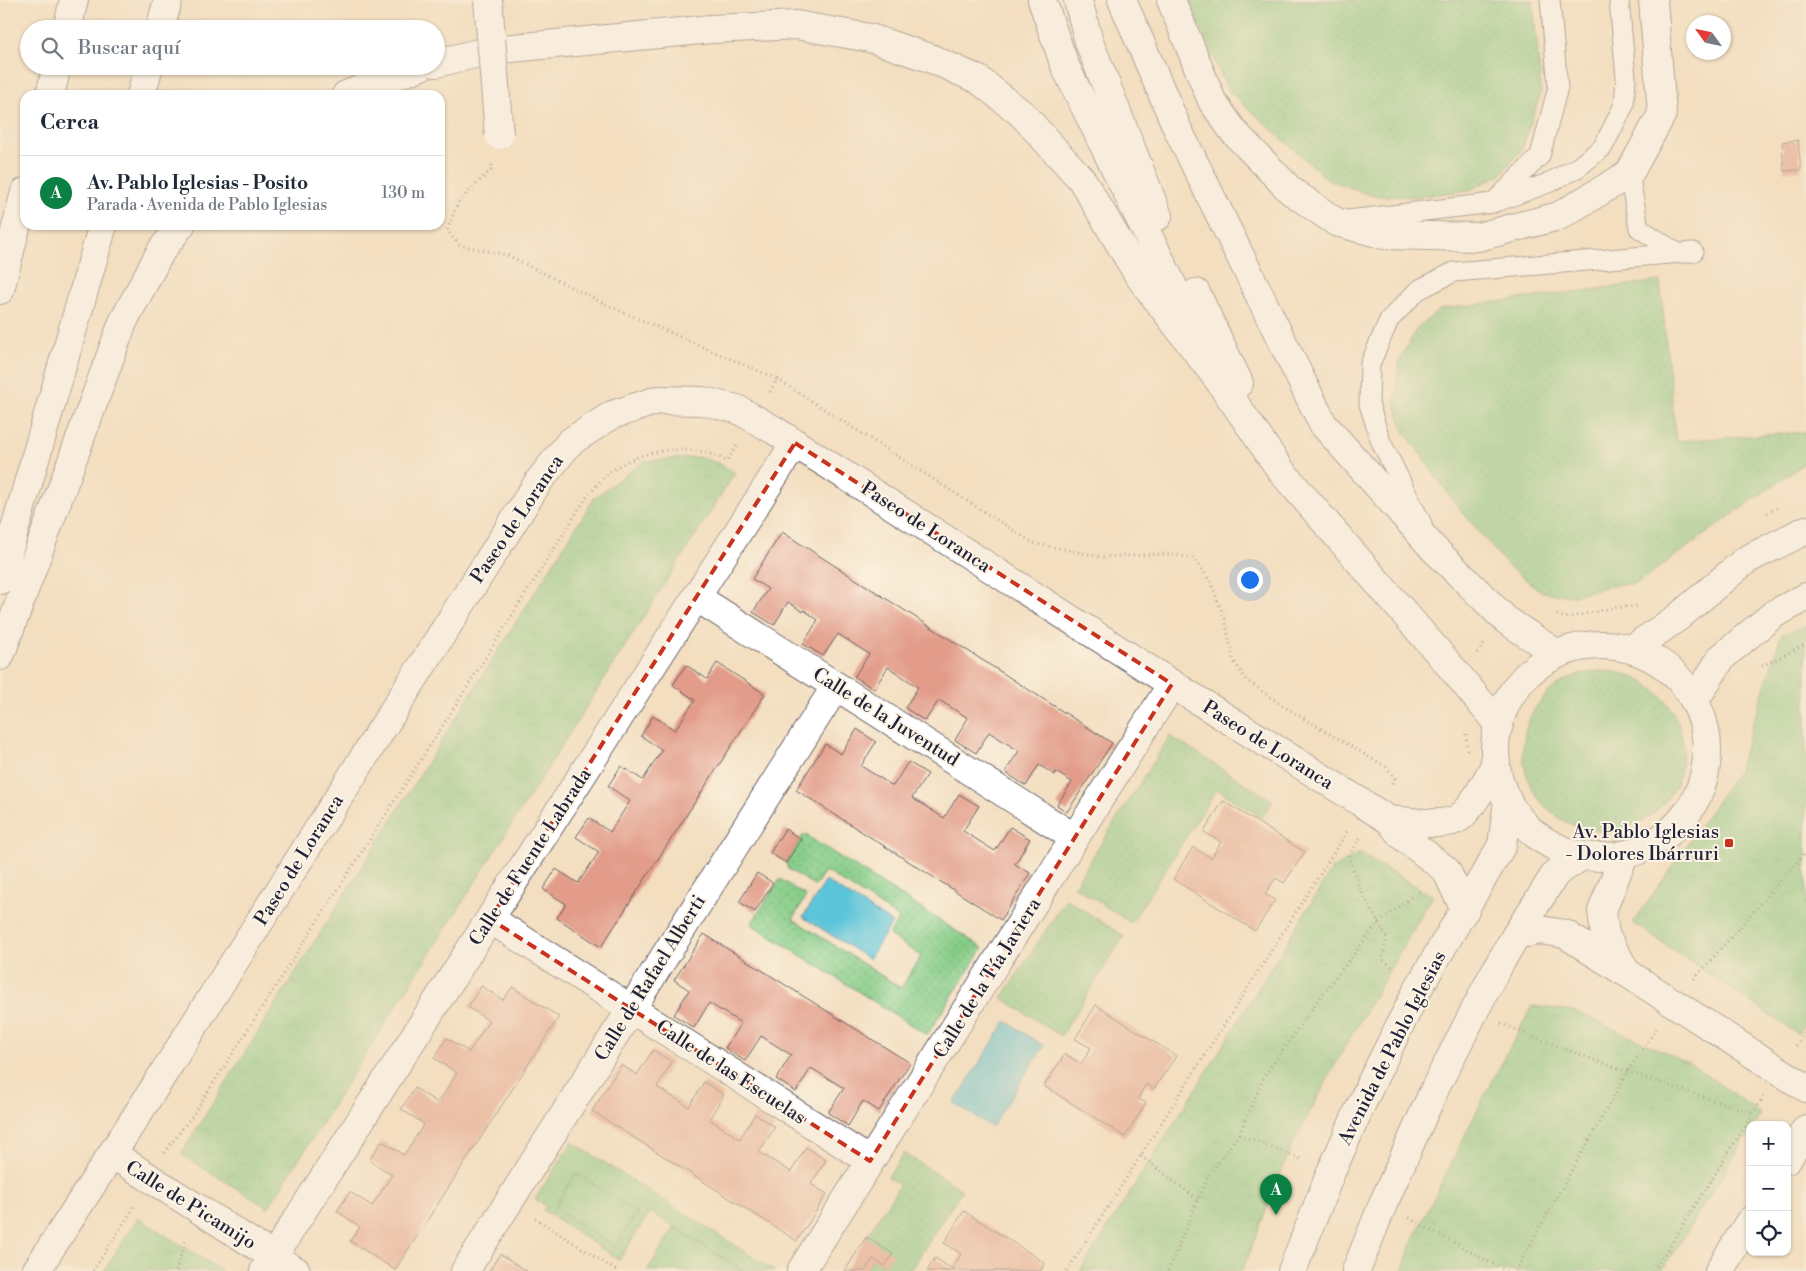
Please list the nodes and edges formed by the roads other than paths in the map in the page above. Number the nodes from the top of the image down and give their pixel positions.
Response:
1 (74, 0) edge
2 (168, 0) edge
3 (488, 0) edge
4 (1042, 0) edge
5 (1078, 0) edge
6 (1122, 0) edge
7 (1141, 0) edge
8 (1171, 0) edge
9 (1550, 0) edge
10 (1619, 0) edge
11 (1653, 0) edge
12 (69, 20) edge
13 (162, 20) edge
14 (445, 61) edge
15 (55, 75) edge
16 (147, 75) edge
17 (398, 75) edge
18 (51, 90) edge
19 (142, 90) edge
20 (359, 90) edge
21 (1178, 130) junction
22 (499, 135) road end
23 (1629, 174) junction
24 (1493, 203) junction
25 (20, 212) edge
26 (1336, 222) junction
27 (102, 230) edge
28 (177, 230) edge
29 (0, 290) edge
30 (1220, 382) junction
31 (795, 444) junction
32 (1282, 472) junction
33 (1806, 530) edge
34 (1433, 548) junction
35 (0, 580) edge
36 (696, 597) junction
37 (1806, 597) edge
38 (1632, 649) junction
39 (1557, 654) junction
40 (0, 656) edge
41 (1172, 684) junction
42 (836, 686) junction
43 (1695, 700) junction
44 (1499, 725) junction
45 (1496, 763) junction
46 (1508, 801) junction
47 (1381, 816) junction
48 (1075, 838) junction
49 (1624, 855) junction
50 (1582, 856) junction
51 (1465, 910) junction
52 (490, 919) junction
53 (1516, 935) junction
54 (1627, 973) junction
55 (631, 1009) junction
56 (1806, 1088) edge
57 (1806, 1130) edge
58 (112, 1154) junction
59 (1791, 1154) edge
60 (870, 1161) junction
61 (1746, 1227) edge
62 (269, 1264) edge
63 (36, 1271) edge
64 (296, 1271) edge
65 (465, 1271) edge
66 (801, 1271) edge
67 (1292, 1271) edge
68 (1356, 1271) edge
69 (1719, 1271) edge

1 - 12 main road
2 - 13 main road
3 - 22 main road, bridge
4 - 30 main road
5 - 32 main road
6 - 21 main road
7 - 21 main road
8 - 26 main road
9 - 24 lane
10 - 24 lane
11 - 23 main road
14 - 30 main road
15 - 18 main road
16 - 19 main road
17 - 20 main road
21 - 34 main road
23 - 26 main road
23 - 34 lane
24 - 26 lane
25 - 29 main road
27 - 35 main road
28 - 40 main road
30 - 32 main road
31 - 36 main road, Calle de Fuente Labrada
31 - 41 main road, Paseo de Loranca
31 - 58 main road, Paseo de Loranca
32 - 44 main road
33 - 38 main road
34 - 39 main road
36 - 42 main road, Calle de la Juventud
36 - 52 main road, Calle de Fuente Labrada
37 - 43 main road
38 - 39 main road
38 - 43 main road
39 - 44 main road
41 - 47 main road, Paseo de Loranca
41 - 48 main road, Calle de la Tía Javiera
42 - 48 main road, Calle de la Juventud
42 - 55 main road, Calle de Rafael Alberti
43 - 49 main road
44 - 45 main road
45 - 46 main road
45 - 47 main road, Paseo de Loranca
46 - 50 main road
46 - 51 main road, Avenida de Pablo Iglesias
47 - 51 main road, Paseo de Loranca
48 - 60 main road, Calle de la Tía Javiera
49 - 50 main road
49 - 54 main road
50 - 53 main road
51 - 67 main road, Avenida de Pablo Iglesias
52 - 55 main road, Calle de las Escuelas
52 - 62 main road, Calle de Fuente Labrada
53 - 54 main road
53 - 68 main road
54 - 56 main road
55 - 60 main road, Calle de las Escuelas
55 - 65 main road, Calle de Rafael Alberti
57 - 59 main road
58 - 62 main road, Calle de Picamijo
58 - 63 main road, Paseo de Loranca
60 - 66 main road, Calle de la Tía Javiera
61 - 69 main road
62 - 64 main road, Calle de Picamijo

